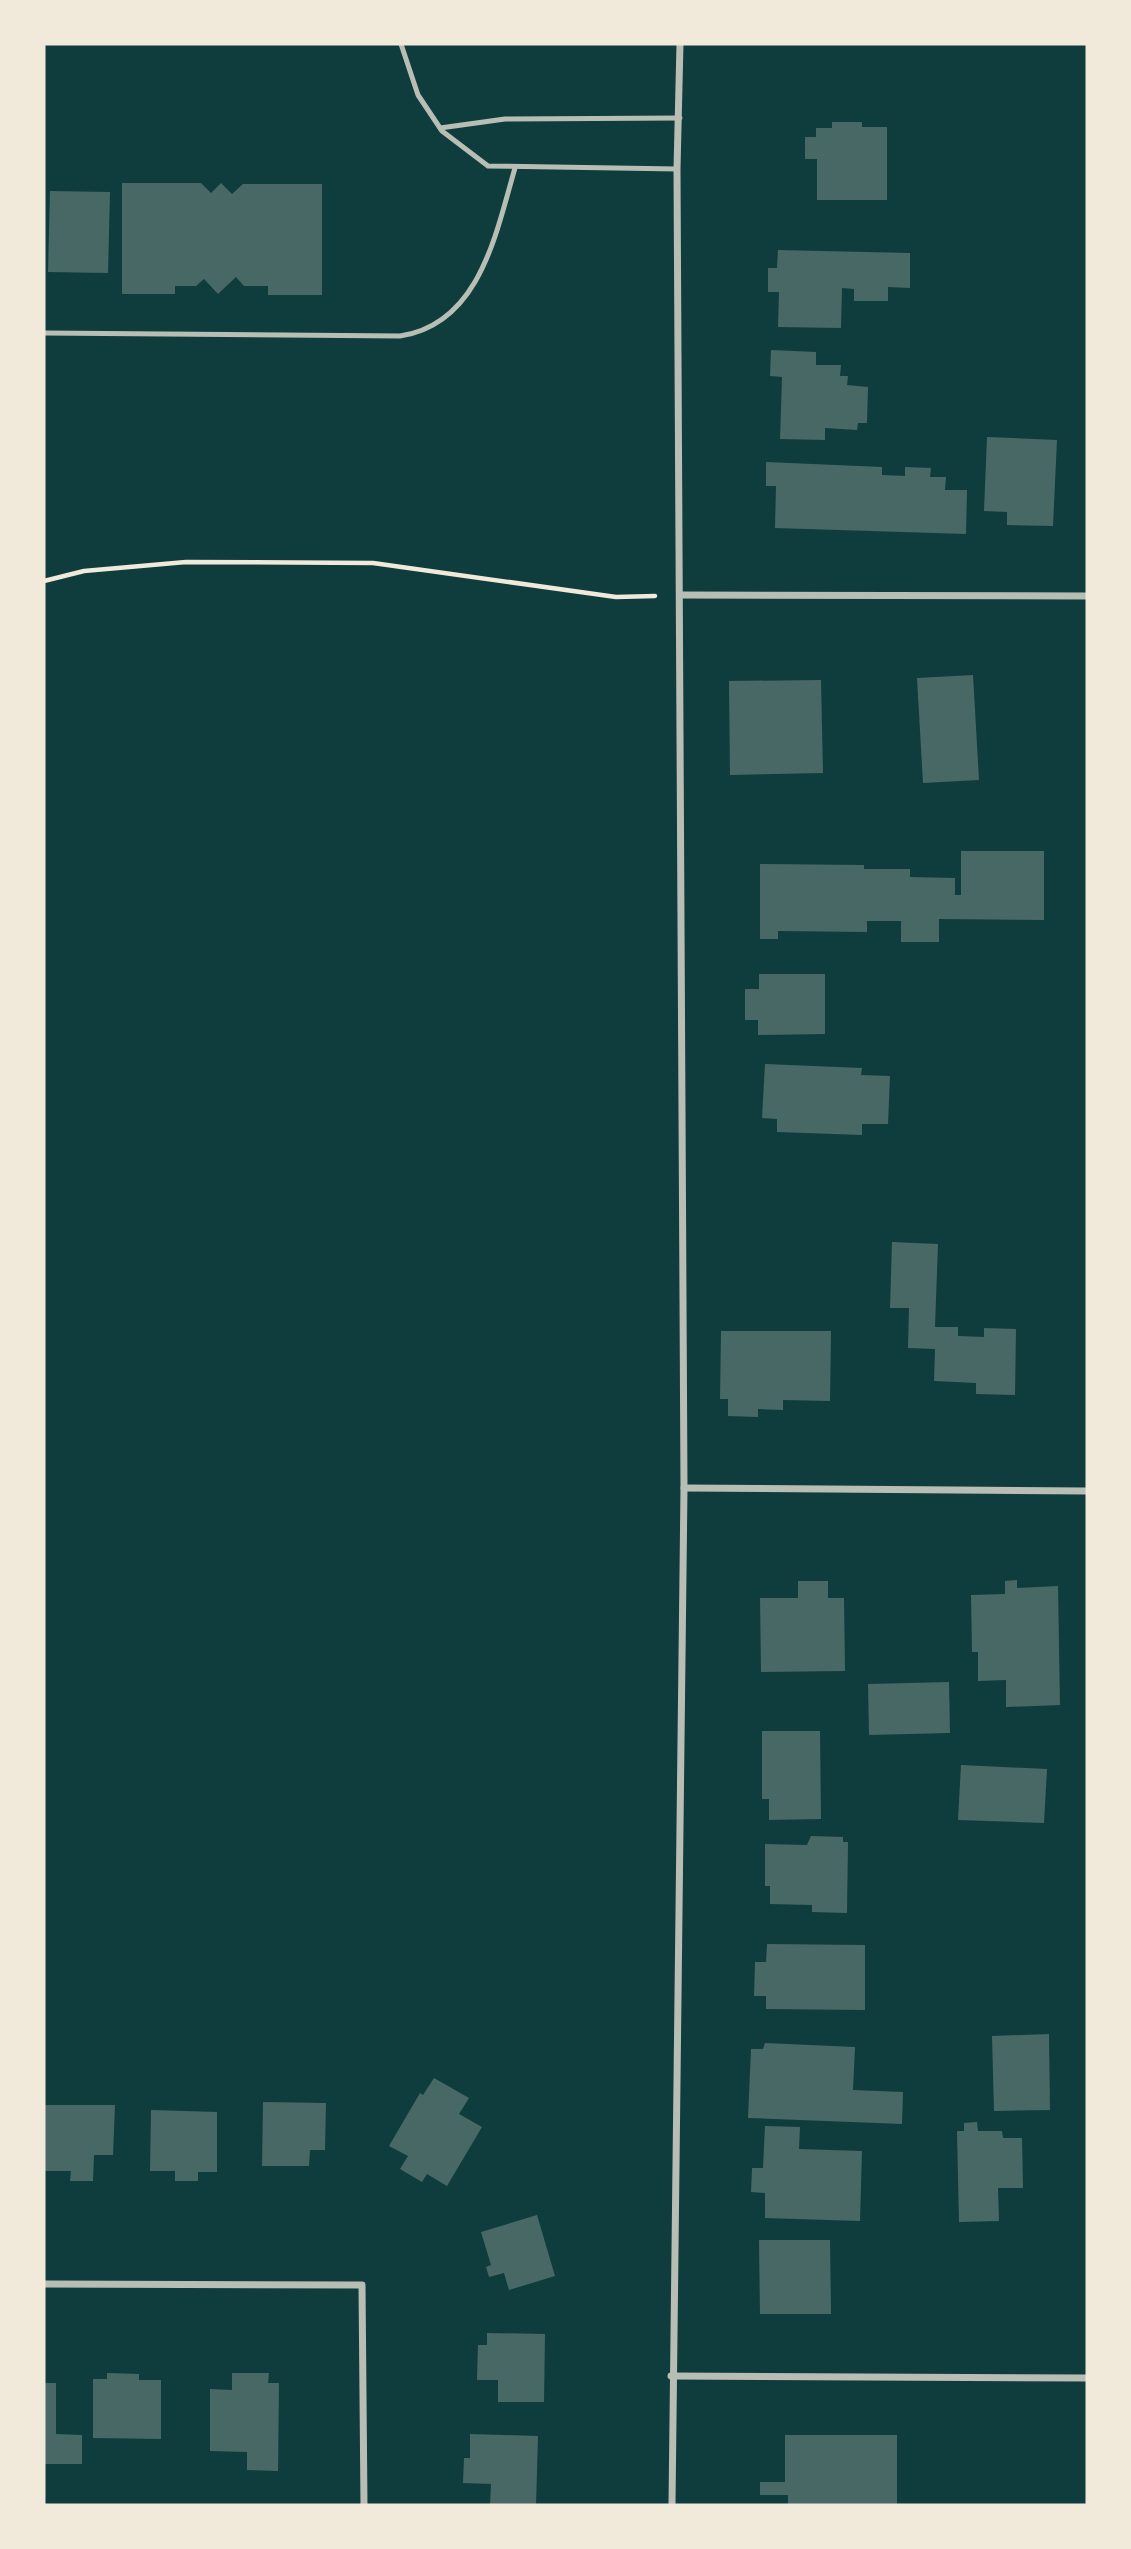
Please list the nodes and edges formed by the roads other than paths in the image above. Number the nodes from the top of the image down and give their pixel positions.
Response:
1 (401, 44) edge
2 (680, 44) edge
3 (680, 118) junction
4 (440, 128) junction
5 (515, 168) junction
6 (677, 169) junction
7 (44, 333) edge
8 (681, 595) junction
9 (1087, 596) edge
10 (684, 1489) junction
11 (1087, 1491) edge
12 (44, 2284) edge
13 (671, 2376) junction
14 (1087, 2378) edge
15 (364, 2505) edge
16 (671, 2505) edge

1 - 4 lane
2 - 3 street
3 - 4 lane
3 - 6 street
4 - 5 lane
5 - 6 lane
5 - 7 lane
6 - 8 street
8 - 9 street
8 - 10 street
10 - 11 street
10 - 13 street
12 - 15 street
13 - 14 street
13 - 16 street

